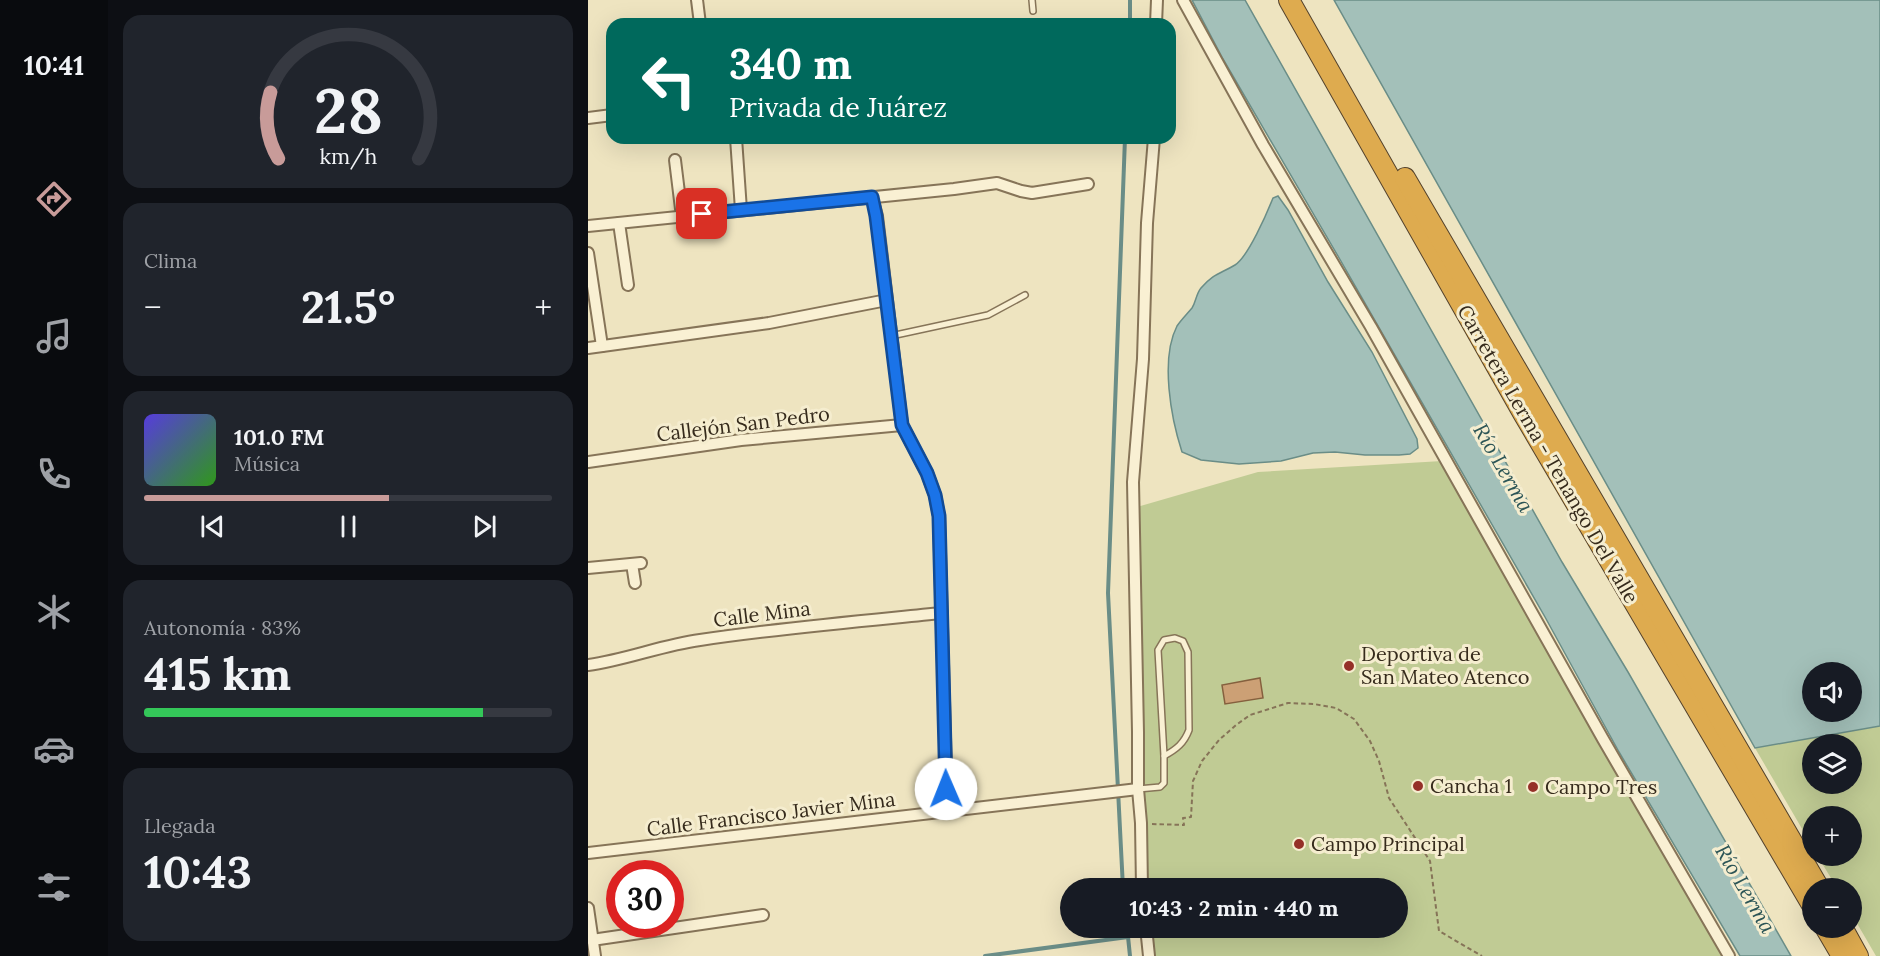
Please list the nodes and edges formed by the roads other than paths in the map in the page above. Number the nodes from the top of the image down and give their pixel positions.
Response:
1 (697, 0) edge
2 (1032, 0) edge
3 (1157, 0) edge
4 (1183, 0) edge
5 (1289, 0) edge
6 (1304, 0) edge
7 (1033, 11) dead end
8 (699, 18) edge
9 (1156, 18) edge
10 (606, 116) edge
11 (588, 118) edge
12 (736, 144) edge
13 (1154, 144) edge
14 (675, 160) dead end
15 (1088, 184) dead end
16 (872, 197) junction
17 (741, 210) junction
18 (682, 217) junction
19 (619, 223) junction
20 (588, 226) edge
21 (588, 253) edge
22 (628, 285) dead end
23 (1025, 296) dead end
24 (887, 300) junction
25 (891, 336) junction
26 (602, 346) junction
27 (588, 348) edge
28 (902, 425) junction
29 (588, 462) edge
30 (588, 568) edge
31 (635, 583) dead end
32 (942, 613) junction
33 (588, 665) edge
34 (1164, 756) junction
35 (1138, 789) junction
36 (947, 811) junction
37 (588, 853) edge
38 (1142, 878) edge
39 (1813, 878) edge
40 (1802, 888) edge
41 (588, 908) edge
42 (763, 915) dead end
43 (1147, 938) edge
44 (1831, 938) edge
45 (1848, 938) edge
46 (592, 940) junction
47 (595, 956) edge
48 (1149, 956) edge
49 (1729, 956) edge
50 (1842, 956) edge
51 (1858, 956) edge

1 - 8 street
2 - 7 lane
3 - 9 street
4 - 49 street
5 - 40 highway, Carretera Lerma - Tenango Del Valle
6 - 39 highway
10 - 11 street
12 - 17 street
13 - 35 street
14 - 18 street
15 - 16 street
16 - 17 street
16 - 24 street
17 - 18 street
18 - 19 street
19 - 20 street
19 - 22 street
21 - 26 street
23 - 25 lane
24 - 25 street
24 - 26 street
25 - 28 street
26 - 27 street
28 - 29 street, Callejón San Pedro
28 - 32 street
30 - 31 street
32 - 33 street, Calle Mina
32 - 36 street
34 - 34 lane
34 - 35 lane
35 - 36 street, Calle Francisco Javier Mina
35 - 38 street
36 - 37 street, Calle Francisco Javier Mina
41 - 46 street
42 - 46 street
43 - 48 street
44 - 50 highway
45 - 51 highway
46 - 47 street

